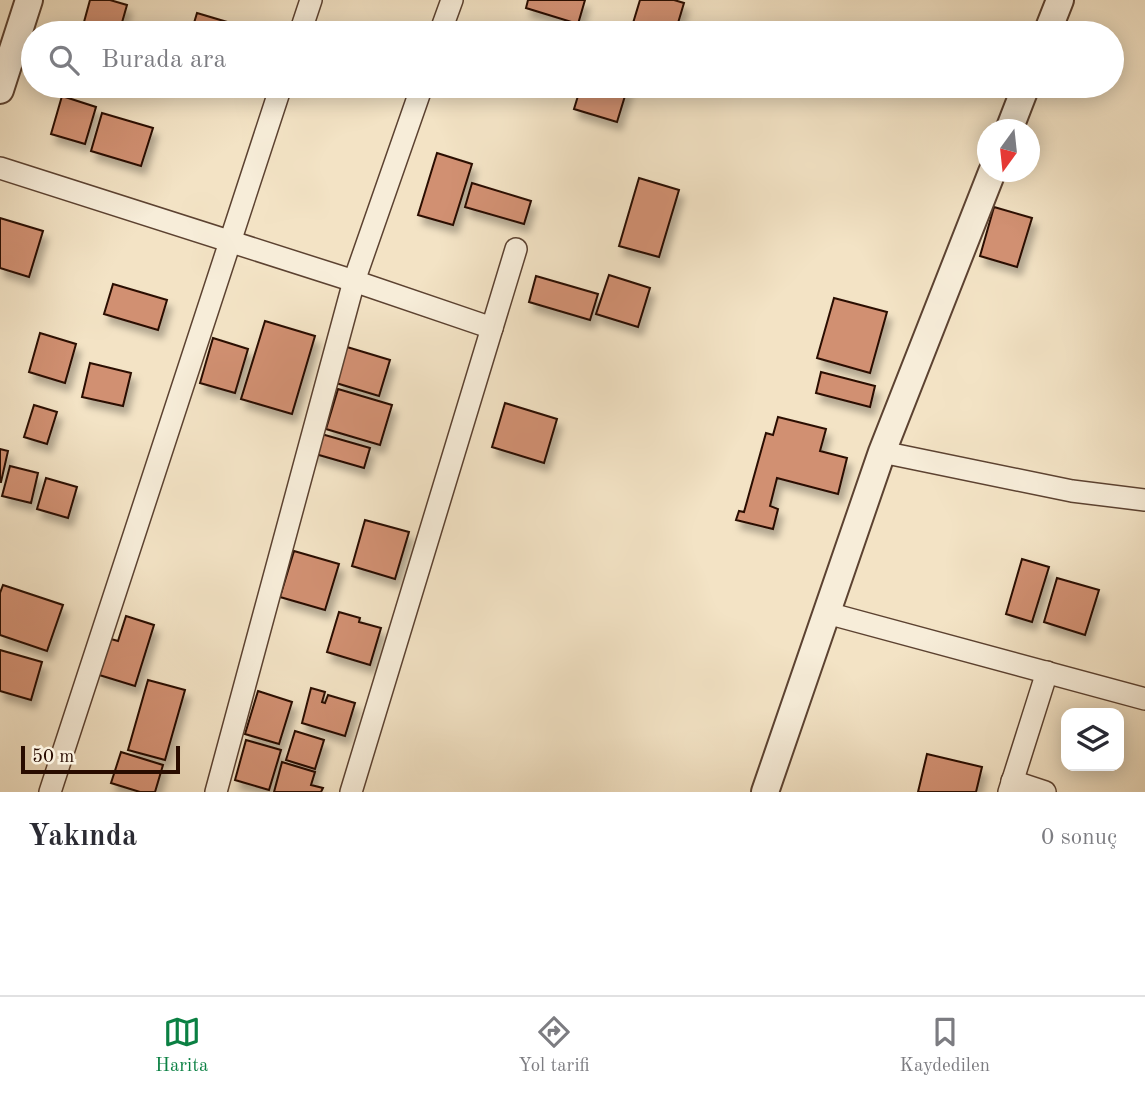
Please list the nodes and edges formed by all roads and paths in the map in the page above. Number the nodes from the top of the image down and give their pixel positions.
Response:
1 (29, 0) edge
2 (311, 0) edge
3 (452, 0) edge
4 (1060, 0) edge
5 (22, 21) edge
6 (304, 21) edge
7 (444, 21) edge
8 (1052, 21) edge
9 (21, 25) edge
10 (0, 90) edge
11 (277, 98) edge
12 (418, 98) edge
13 (1021, 98) edge
14 (1013, 119) edge
15 (0, 168) edge
16 (988, 182) edge
17 (231, 243) junction
18 (516, 250) dead end
19 (354, 281) junction
20 (492, 328) junction
21 (882, 452) junction
22 (1145, 500) edge
23 (827, 613) junction
24 (1047, 673) junction
25 (1145, 699) edge
26 (1010, 786) edge
27 (50, 792) edge
28 (216, 792) edge
29 (351, 792) edge
30 (765, 792) edge
31 (1045, 792) edge

1 - 5 street
2 - 6 street
3 - 7 street
4 - 8 street
9 - 10 street
11 - 17 street
12 - 19 street
13 - 14 street
15 - 17 street
16 - 21 street
17 - 19 street
17 - 27 street
18 - 20 street
19 - 20 street
19 - 28 street
20 - 29 street
21 - 22 street
21 - 23 street
23 - 24 street
23 - 30 street
24 - 25 street
24 - 26 street
26 - 31 street

